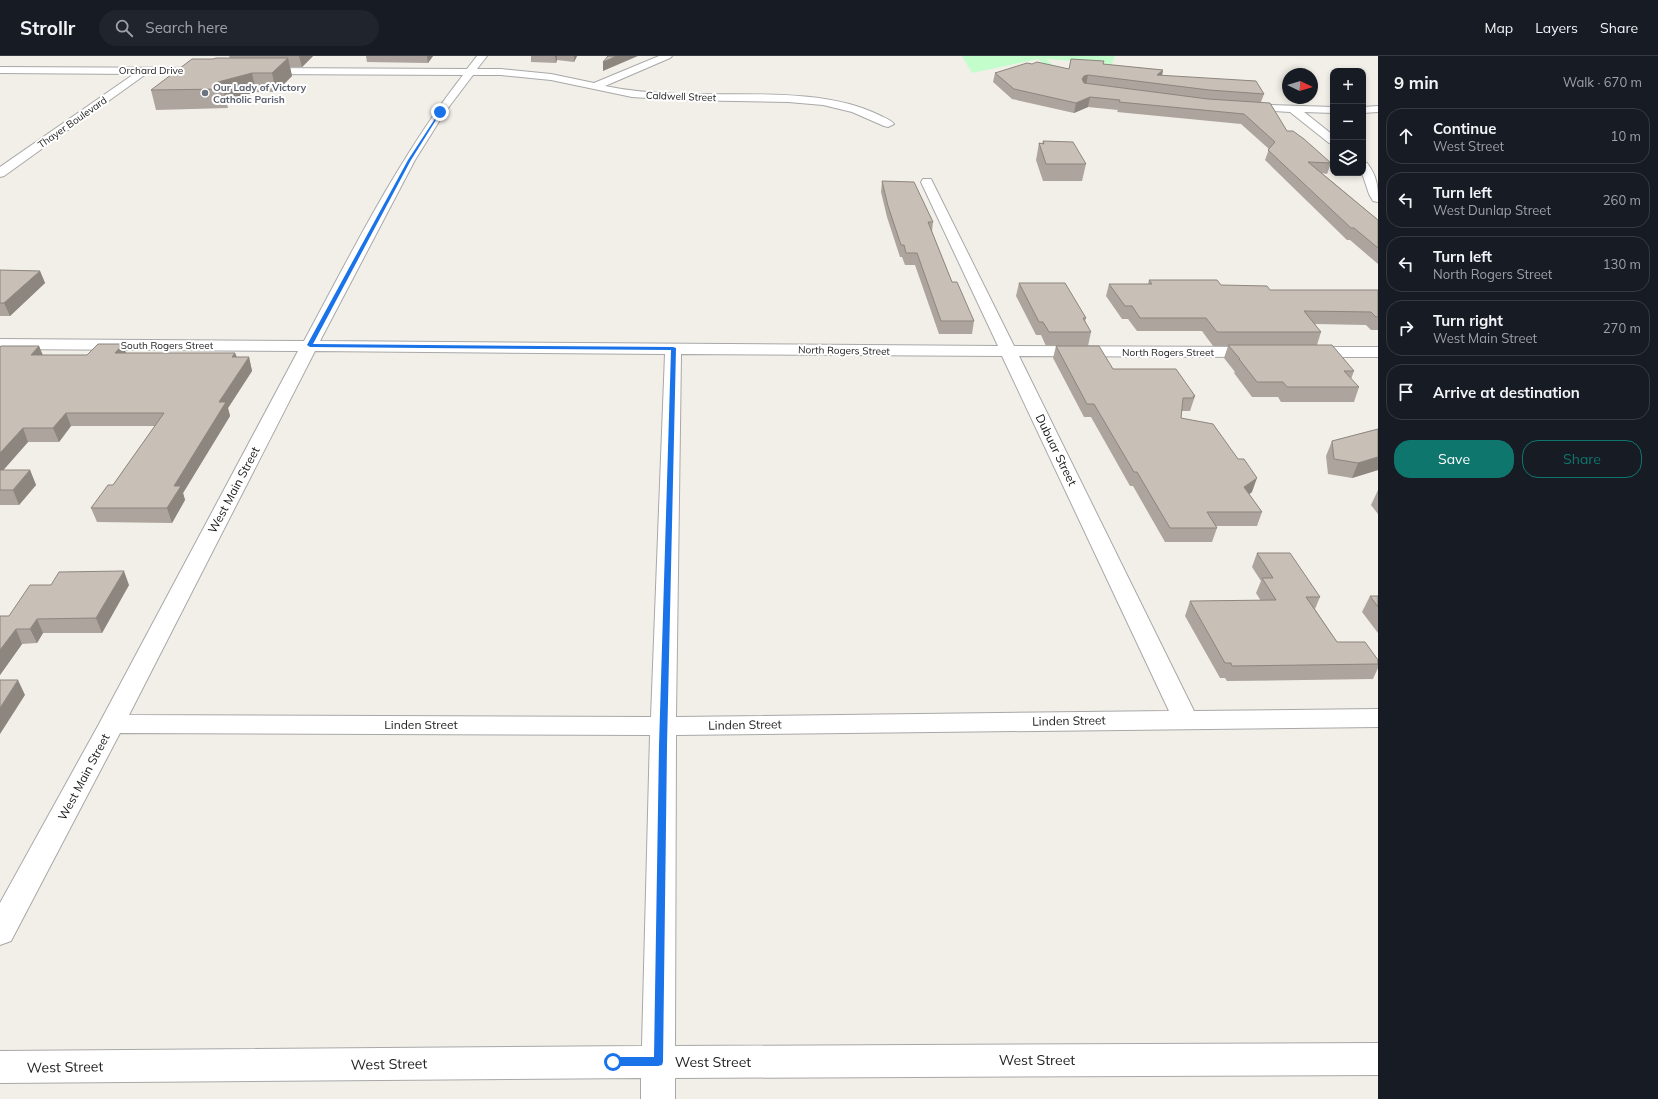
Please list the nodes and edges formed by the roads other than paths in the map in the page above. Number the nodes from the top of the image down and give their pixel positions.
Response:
1 (482, 56) edge
2 (667, 56) edge
3 (0, 70) edge
4 (145, 70) junction
5 (221, 71) edge
6 (251, 71) edge
7 (470, 72) junction
8 (594, 87) junction
9 (1237, 107) edge
10 (1293, 109) junction
11 (1330, 110) edge
12 (1366, 110) edge
13 (1378, 110) edge
14 (888, 124) dead end
15 (1332, 140) edge
16 (1366, 170) edge
17 (0, 173) edge
18 (927, 182) dead end
19 (1378, 198) edge
20 (0, 344) edge
21 (310, 345) junction
22 (673, 348) junction
23 (1009, 352) junction
24 (1268, 352) edge
25 (1292, 352) edge
26 (1378, 352) edge
27 (1378, 718) edge
28 (1185, 719) junction
29 (112, 724) junction
30 (663, 726) junction
31 (0, 932) edge
32 (1378, 1059) edge
33 (658, 1062) junction
34 (0, 1067) edge
35 (658, 1099) edge

1 - 7 street, West Main Street
2 - 8 street
3 - 4 street, Orchard Drive
4 - 5 street, Orchard Drive
4 - 17 street, Thayer Boulevard
6 - 7 street
7 - 8 street, Caldwell Street
7 - 21 street, West Main Street
8 - 14 street, Caldwell Street
9 - 10 street
10 - 11 street
10 - 15 street
12 - 13 street
16 - 19 street
18 - 23 street, Dubuar Street
20 - 21 street, South Rogers Street
21 - 22 street, North Rogers Street
21 - 29 street, West Main Street
22 - 23 street, North Rogers Street
22 - 30 street
23 - 24 street, North Rogers Street
23 - 28 street, Dubuar Street
25 - 26 street
27 - 28 street, Linden Street
28 - 30 street, Linden Street
29 - 30 street, Linden Street
29 - 31 street, West Main Street
30 - 33 street
32 - 33 street, West Street
33 - 34 street, West Street
33 - 35 street

